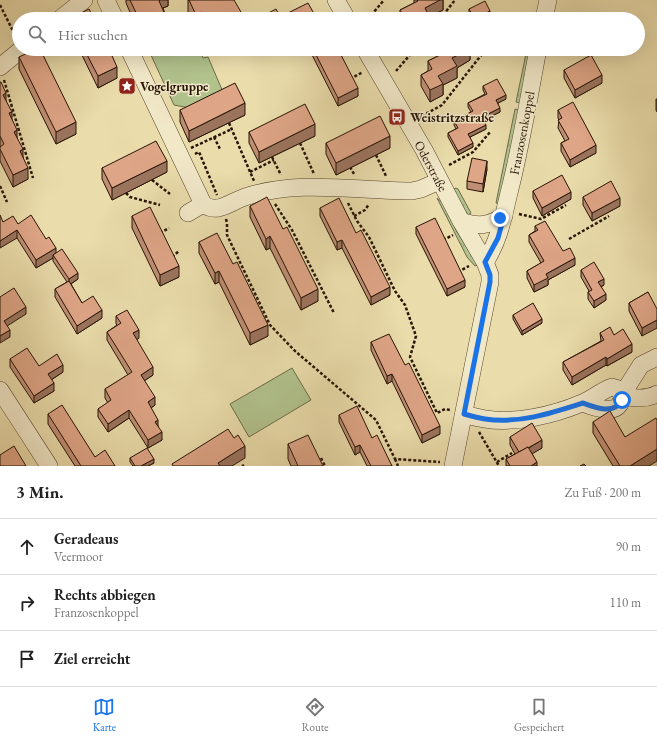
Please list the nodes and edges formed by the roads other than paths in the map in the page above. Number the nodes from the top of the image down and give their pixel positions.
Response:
1 (84, 0) edge
2 (106, 0) edge
3 (336, 0) edge
4 (548, 0) edge
5 (69, 12) edge
6 (112, 12) edge
7 (344, 12) edge
8 (545, 12) edge
9 (15, 56) edge
10 (133, 56) edge
11 (369, 56) edge
12 (537, 56) edge
13 (1, 70) edge
14 (439, 181) junction
15 (211, 203) junction
16 (188, 214) dead end
17 (510, 215) junction
18 (457, 228) junction
19 (477, 264) junction
20 (657, 357) edge
21 (0, 390) edge
22 (657, 394) edge
23 (622, 395) junction
24 (458, 412) junction
25 (447, 464) edge
26 (49, 466) edge

1 - 5 street
2 - 6 street
3 - 7 street
4 - 8 street
9 - 13 street
10 - 15 street
11 - 14 street, Oderstraße
12 - 17 street, Franzosenkoppel
14 - 15 street
14 - 18 street, Oderstraße
15 - 16 street
17 - 18 street
17 - 19 street, Franzosenkoppel
18 - 19 street, Oderstraße
19 - 24 street
20 - 23 street
21 - 26 street
22 - 23 street
23 - 24 street
24 - 25 street

